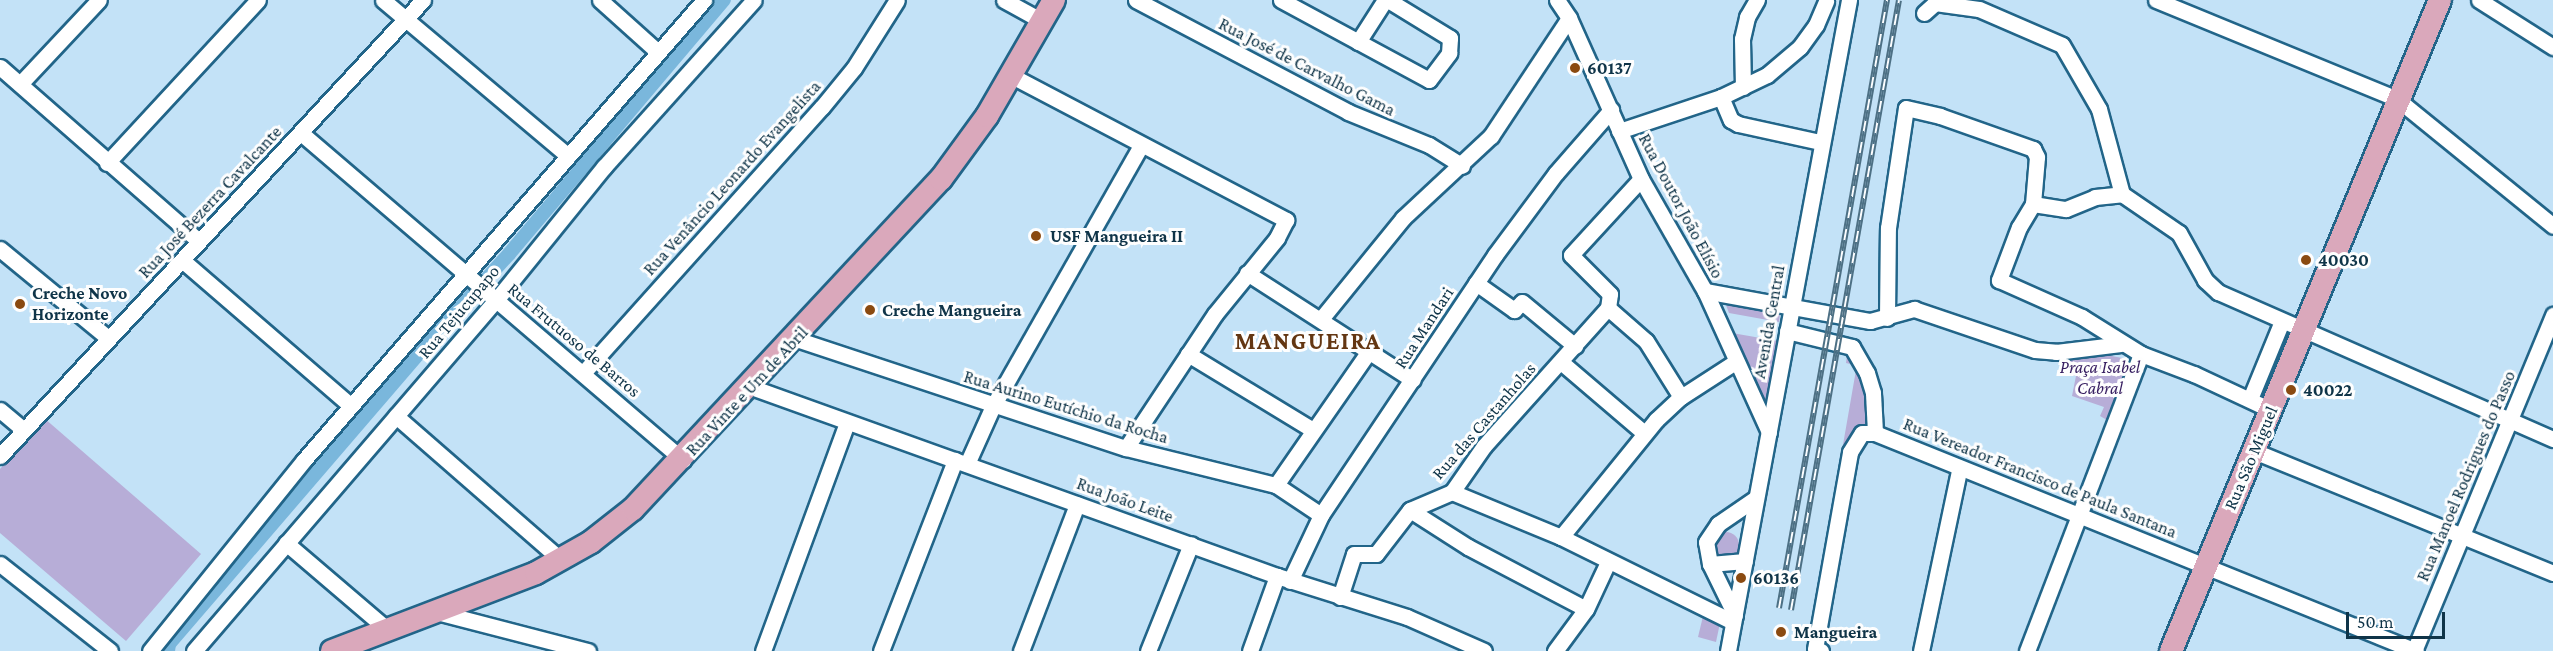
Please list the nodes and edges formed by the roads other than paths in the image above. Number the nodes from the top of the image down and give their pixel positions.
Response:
1 (99, 0) edge
2 (258, 0) edge
3 (383, 0) edge
4 (423, 0) edge
5 (600, 0) edge
6 (704, 0) edge
7 (754, 0) edge
8 (897, 0) edge
9 (1005, 0) edge
10 (1054, 0) edge
11 (1136, 0) edge
12 (1281, 0) edge
13 (1386, 0) edge
14 (1557, 0) edge
15 (1757, 0) edge
16 (1824, 0) edge
17 (2156, 0) edge
18 (2440, 0) edge
19 (2479, 0) edge
20 (1848, 3) edge
21 (1924, 13) dead end
22 (1569, 18) junction
23 (405, 20) junction
24 (1042, 21) junction
25 (1358, 42) junction
26 (2553, 47) edge
27 (658, 52) junction
28 (0, 67) edge
29 (1012, 76) junction
30 (20, 84) junction
31 (1743, 87) junction
32 (1721, 97) junction
33 (2397, 99) junction
34 (1611, 110) junction
35 (1619, 131) junction
36 (301, 133) junction
37 (1820, 142) junction
38 (1141, 145) junction
39 (568, 156) junction
40 (107, 163) junction
41 (1462, 166) junction
42 (1641, 179) junction
43 (2122, 194) junction
44 (2033, 204) junction
45 (2553, 226) edge
46 (199, 241) junction
47 (0, 249) edge
48 (182, 260) junction
49 (1247, 273) junction
50 (468, 277) junction
51 (1476, 283) junction
52 (1705, 291) junction
53 (493, 297) junction
54 (1609, 306) junction
55 (1791, 306) junction
56 (2553, 315) edge
57 (1887, 318) junction
58 (1321, 319) junction
59 (2282, 321) junction
60 (2304, 330) junction
61 (1786, 331) junction
62 (108, 338) junction
63 (796, 339) junction
64 (2121, 344) junction
65 (1575, 346) junction
66 (1369, 351) junction
67 (1188, 354) junction
68 (2141, 354) junction
69 (1561, 362) junction
70 (1735, 362) junction
71 (584, 372) junction
72 (1413, 380) junction
73 (751, 387) junction
74 (1681, 397) junction
75 (2250, 399) junction
76 (351, 406) junction
77 (993, 406) junction
78 (0, 410) edge
79 (2271, 410) junction
80 (396, 416) junction
81 (2511, 417) junction
82 (848, 423) junction
83 (24, 430) junction
84 (1313, 430) junction
85 (1769, 432) junction
86 (1644, 433) junction
87 (1875, 433) junction
88 (2553, 439) edge
89 (1126, 448) junction
90 (2254, 451) junction
91 (0, 456) edge
92 (683, 460) junction
93 (961, 462) junction
94 (1959, 470) junction
95 (1276, 485) junction
96 (1452, 492) junction
97 (1756, 498) junction
98 (1077, 504) junction
99 (1410, 510) junction
100 (1321, 515) junction
101 (2079, 515) junction
102 (2463, 534) junction
103 (1561, 537) junction
104 (286, 543) junction
105 (1191, 544) junction
106 (561, 560) junction
107 (1745, 561) junction
108 (1608, 562) junction
109 (0, 564) edge
110 (1710, 564) junction
111 (2205, 565) junction
112 (2553, 573) edge
113 (1284, 579) junction
114 (492, 592) junction
115 (1340, 597) junction
116 (1586, 609) junction
117 (436, 612) junction
118 (1734, 618) junction
119 (494, 627) junction
120 (388, 630) junction
121 (110, 651) edge
122 (150, 651) edge
123 (194, 651) edge
124 (332, 651) edge
125 (588, 651) edge
126 (763, 651) edge
127 (881, 651) edge
128 (1021, 651) edge
129 (1148, 651) edge
130 (1250, 651) edge
131 (1484, 651) edge
132 (1555, 651) edge
133 (1728, 651) edge
134 (1821, 651) edge
135 (1921, 651) edge
136 (2027, 651) edge
137 (2171, 651) edge
138 (2415, 651) edge

1 - 30 street
2 - 40 street
3 - 23 street
4 - 23 street, Rua José Bezerra Cavalcante
5 - 27 street
6 - 27 street, Rua Tejucupapo
7 - 53 street, Rua Tejucupapo
8 - 71 street, Rua Venâncio Leonardo Evangelista
9 - 24 street
10 - 24 main road, Rua Vinte e Um de Abril
11 - 41 street, Rua José de Carvalho Gama
12 - 25 street
13 - 25 street
13 - 25 street
14 - 22 street, Rua Doutor João Elísio
15 - 31 street
16 - 20 street
16 - 31 street
17 - 33 street
18 - 33 main road, Rua São Miguel
19 - 26 street
20 - 37 street, Avenida Central
21 - 43 street
22 - 34 street, Rua Doutor João Elísio
22 - 41 street
23 - 36 street, Rua José Bezerra Cavalcante
23 - 39 street
24 - 29 main road, Rua Vinte e Um de Abril
27 - 39 street, Rua Tejucupapo
28 - 30 street
29 - 38 street
29 - 63 main road, Rua Vinte e Um de Abril
30 - 40 street
31 - 32 street
32 - 35 street
32 - 37 street
33 - 45 street
33 - 60 main road, Rua São Miguel
34 - 35 street, Rua Doutor João Elísio
34 - 51 street, Rua Mandari
35 - 42 street, Rua Doutor João Elísio
36 - 46 street, Rua José Bezerra Cavalcante
36 - 50 street, Rua Frutuoso de Barros
37 - 55 street, Avenida Central
38 - 49 street
38 - 77 street
39 - 50 street, Rua Tejucupapo
40 - 46 street
41 - 58 street
42 - 52 street, Rua Doutor João Elísio
42 - 54 street
43 - 44 street
43 - 59 street
44 - 57 street
44 - 64 street
46 - 48 street, Rua José Bezerra Cavalcante
47 - 62 street
48 - 62 street, Rua José Bezerra Cavalcante
48 - 76 street
49 - 58 street
49 - 67 street
50 - 53 street, Rua Frutuoso de Barros
50 - 76 street, Rua Tejucupapo
51 - 65 street
51 - 72 street, Rua Mandari
52 - 55 street
52 - 70 street, Rua Doutor João Elísio
53 - 71 street, Rua Frutuoso de Barros
53 - 80 street, Rua Tejucupapo
54 - 65 street, Rua das Castanholas
54 - 74 street
55 - 57 street
55 - 61 street, Avenida Central
56 - 81 street, Rua Manoel Rodrigues do Passo
57 - 64 street
58 - 66 street
59 - 60 street
59 - 75 street, Rua São Miguel
60 - 79 main road, Rua São Miguel
60 - 81 street
61 - 85 street, Avenida Central
61 - 87 street, Rua Vereador Francisco de Paula Santana
62 - 83 street, Rua José Bezerra Cavalcante
63 - 73 main road, Rua Vinte e Um de Abril
63 - 77 street, Rua Aurino Eutíchio da Rocha
64 - 68 street
65 - 69 street, Rua das Castanholas
66 - 72 street
66 - 84 street
67 - 84 street
67 - 89 street
68 - 75 street
68 - 101 street
69 - 86 street
69 - 96 street, Rua das Castanholas
70 - 74 street
70 - 85 street, Rua Doutor João Elísio
71 - 92 street, Rua Frutuoso de Barros
72 - 100 street, Rua Mandari
73 - 82 street, Rua João Leite
73 - 92 main road, Rua Vinte e Um de Abril
74 - 86 street
75 - 79 street
76 - 122 street, Rua Tejucupapo
77 - 89 street, Rua Aurino Eutíchio da Rocha
77 - 93 street
78 - 83 street
79 - 90 main road, Rua São Miguel
80 - 104 street, Rua Tejucupapo
80 - 106 street
81 - 88 street
81 - 102 street, Rua Manoel Rodrigues do Passo
82 - 93 street, Rua João Leite
82 - 126 street
83 - 91 street, Rua José Bezerra Cavalcante
84 - 95 street
85 - 97 street, Avenida Central
86 - 103 street
87 - 94 street, Rua Vereador Francisco de Paula Santana
87 - 134 street
89 - 95 street, Rua Aurino Eutíchio da Rocha
90 - 102 street
90 - 111 main road, Rua São Miguel
92 - 106 main road, Rua Vinte e Um de Abril
93 - 98 street, Rua João Leite
93 - 127 street
94 - 101 street, Rua Vereador Francisco de Paula Santana
94 - 135 street
95 - 100 street, Rua Aurino Eutíchio da Rocha
96 - 99 street, Rua das Castanholas
96 - 103 street
97 - 107 street, Avenida Central
97 - 110 street
98 - 105 street, Rua João Leite
98 - 128 street
99 - 115 street, Rua das Castanholas
99 - 116 street
100 - 113 street, Rua Mandari
101 - 111 street, Rua Vereador Francisco de Paula Santana
101 - 136 street
102 - 112 street
102 - 138 street, Rua Manoel Rodrigues do Passo
103 - 108 street
104 - 120 street
104 - 123 street, Rua Tejucupapo
105 - 113 street, Rua João Leite
105 - 129 street
106 - 114 main road, Rua Vinte e Um de Abril
107 - 110 street
107 - 118 street, Avenida Central
108 - 116 street
108 - 118 street
109 - 121 street
110 - 118 street
111 - 137 main road, Rua São Miguel
111 - 138 street, Rua Vereador Francisco de Paula Santana
113 - 115 street, Rua João Leite
113 - 130 street, Rua Mandari
114 - 117 main road, Rua Vinte e Um de Abril
114 - 119 street
115 - 131 street, Rua João Leite
116 - 132 street
117 - 119 street
117 - 120 main road, Rua Vinte e Um de Abril
118 - 133 street, Avenida Central
119 - 125 street
120 - 124 main road, Rua Vinte e Um de Abril

